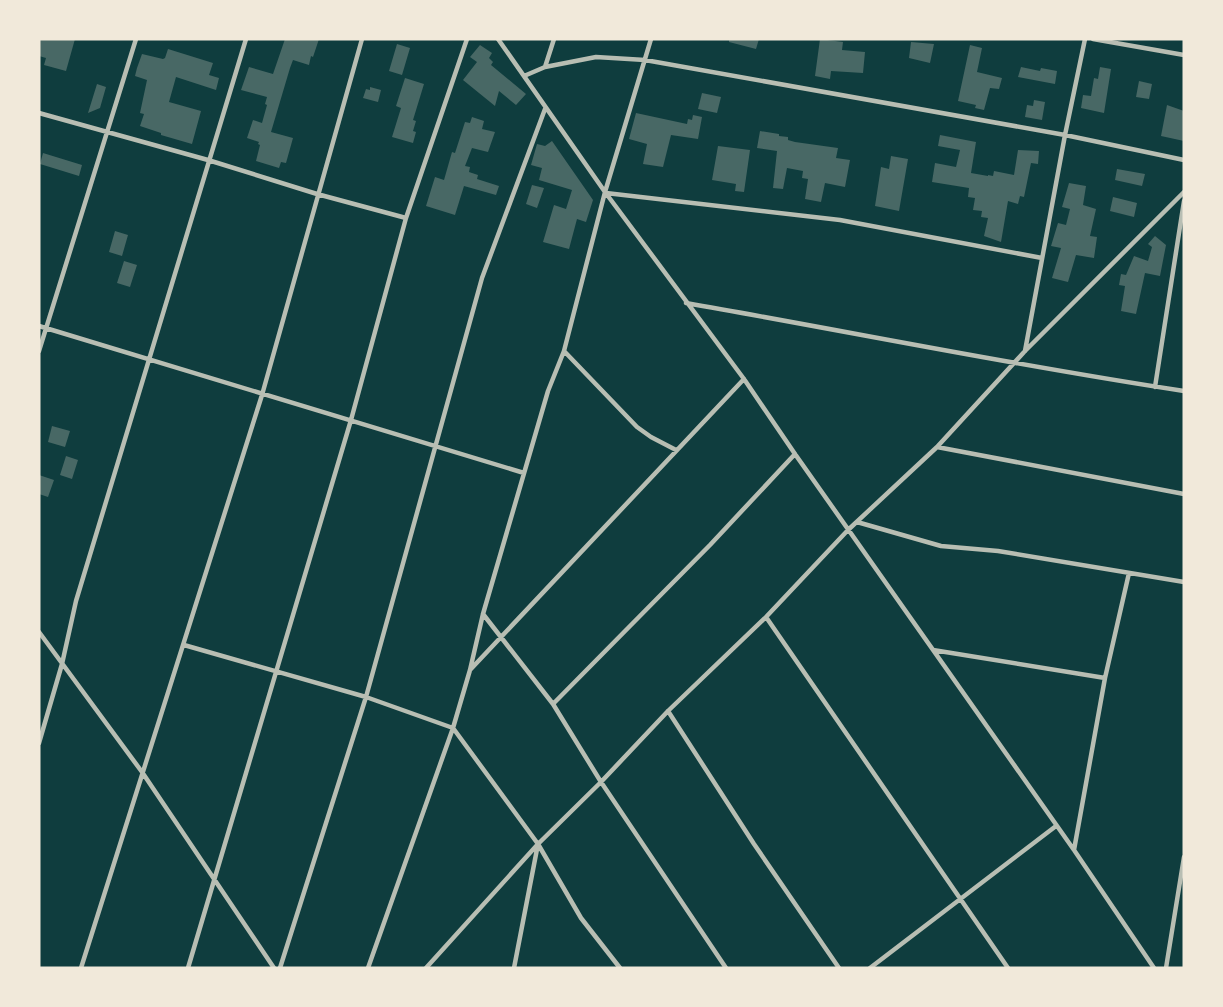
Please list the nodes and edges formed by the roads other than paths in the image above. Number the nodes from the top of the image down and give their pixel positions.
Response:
1 (136, 39) edge
2 (246, 39) edge
3 (362, 39) edge
4 (467, 39) edge
5 (498, 39) edge
6 (554, 39) edge
7 (651, 39) edge
8 (1085, 39) edge
9 (1093, 39) edge
10 (1184, 55) edge
11 (645, 60) junction
12 (545, 67) junction
13 (524, 76) junction
14 (545, 109) junction
15 (39, 114) edge
16 (108, 133) junction
17 (1065, 135) junction
18 (208, 160) junction
19 (1184, 160) edge
20 (604, 192) junction
21 (1184, 192) edge
22 (317, 194) junction
23 (1184, 201) edge
24 (406, 218) junction
25 (1042, 258) junction
26 (686, 303) junction
27 (39, 326) edge
28 (45, 328) junction
29 (39, 351) edge
30 (564, 351) junction
31 (1025, 351) junction
32 (148, 359) junction
33 (1015, 364) junction
34 (744, 379) junction
35 (1155, 387) junction
36 (1184, 391) edge
37 (262, 395) junction
38 (351, 420) junction
39 (434, 446) junction
40 (938, 447) junction
41 (676, 450) junction
42 (795, 454) junction
43 (524, 473) junction
44 (1184, 494) edge
45 (857, 522) junction
46 (848, 530) junction
47 (1129, 573) junction
48 (1184, 582) edge
49 (483, 614) junction
50 (766, 617) junction
51 (39, 632) edge
52 (502, 637) junction
53 (184, 645) junction
54 (933, 650) junction
55 (62, 664) junction
56 (470, 670) junction
57 (276, 672) junction
58 (1105, 678) junction
59 (366, 697) junction
60 (553, 704) junction
61 (668, 711) junction
62 (453, 728) junction
63 (39, 743) edge
64 (142, 772) junction
65 (601, 782) junction
66 (1056, 826) junction
67 (538, 844) junction
68 (1074, 850) junction
69 (1184, 857) edge
70 (215, 881) junction
71 (960, 899) junction
72 (81, 968) edge
73 (188, 968) edge
74 (274, 968) edge
75 (280, 968) edge
76 (368, 968) edge
77 (426, 968) edge
78 (514, 968) edge
79 (620, 968) edge
80 (726, 968) edge
81 (839, 968) edge
82 (870, 968) edge
83 (1008, 968) edge
84 (1154, 968) edge
85 (1166, 968) edge

1 - 16 street
2 - 18 street
3 - 22 street
4 - 24 street
5 - 13 street
6 - 12 street
7 - 11 street
8 - 17 street
9 - 10 street
11 - 12 street
11 - 17 street
11 - 20 street
12 - 13 street
13 - 14 street
14 - 20 street
14 - 39 street
15 - 16 street
16 - 18 street
16 - 28 street
17 - 19 street
17 - 25 street
18 - 22 street
18 - 32 street
20 - 25 street
20 - 26 street
20 - 30 street
21 - 31 street
22 - 24 street
22 - 37 street
23 - 35 street
24 - 38 street
25 - 31 street
26 - 33 street
26 - 34 street
27 - 28 street
28 - 29 street
28 - 32 street
30 - 41 street
30 - 43 street
31 - 33 street
32 - 37 street
32 - 55 street
33 - 35 street
33 - 40 street
34 - 41 street
34 - 42 street
35 - 36 street
37 - 38 street
37 - 53 street
38 - 39 street
38 - 57 street
39 - 43 street
39 - 59 street
40 - 44 street
40 - 45 street
41 - 52 street
42 - 46 street
42 - 60 street
43 - 49 street
45 - 46 street
45 - 47 street
46 - 50 street
46 - 54 street
47 - 48 street
47 - 58 street
49 - 52 street
49 - 56 street
50 - 61 street
50 - 71 street
51 - 55 street
52 - 56 street
52 - 60 street
53 - 57 street
53 - 64 street
54 - 58 street
54 - 66 street
55 - 63 street
55 - 64 street
56 - 62 street
57 - 59 street
57 - 70 street
58 - 68 street
59 - 62 street
59 - 75 street
60 - 65 street
61 - 65 street
61 - 81 street
62 - 67 street
62 - 76 street
64 - 70 street
64 - 72 street
65 - 67 street
65 - 80 street
66 - 68 street
66 - 71 street
67 - 77 street
67 - 78 street
67 - 79 street
68 - 84 street
69 - 85 street
70 - 73 street
70 - 74 street
71 - 82 street
71 - 83 street

